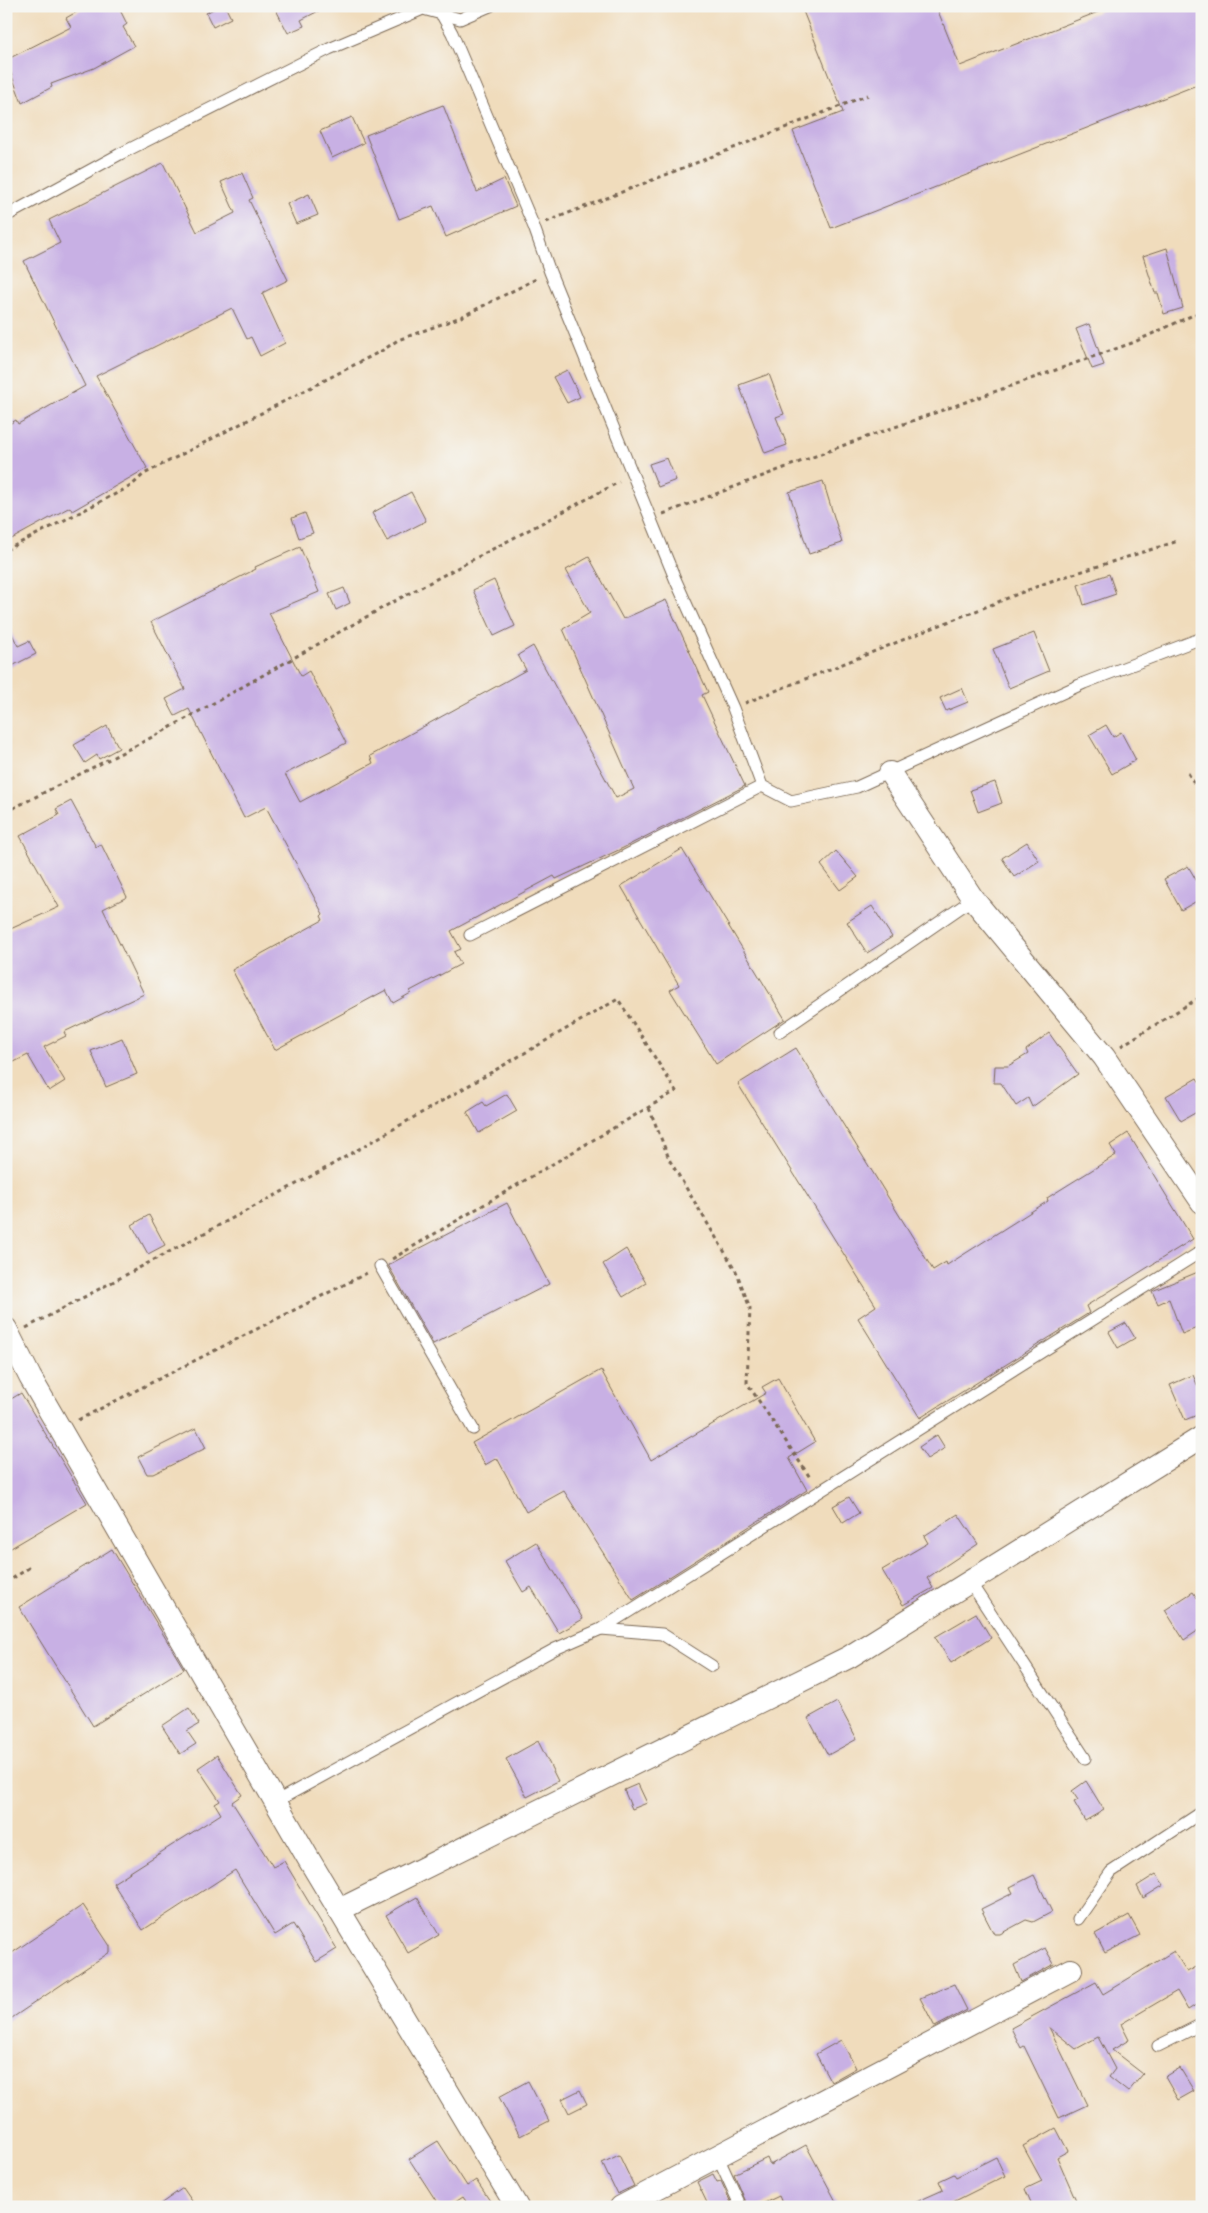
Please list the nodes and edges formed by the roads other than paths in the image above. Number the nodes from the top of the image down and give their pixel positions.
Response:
1 (490, 6) edge
2 (438, 9) edge
3 (6, 216) edge
4 (1202, 638) edge
5 (890, 773) junction
6 (762, 786) junction
7 (973, 899) junction
8 (470, 936) dead end
9 (780, 1032) dead end
10 (1202, 1202) edge
11 (1202, 1250) edge
12 (380, 1266) dead end
13 (8, 1333) edge
14 (472, 1429) dead end
15 (1202, 1437) edge
16 (970, 1582) junction
17 (601, 1629) junction
18 (712, 1666) dead end
19 (1085, 1758) dead end
20 (275, 1802) junction
21 (1202, 1812) edge
22 (339, 1910) junction
23 (1078, 1919) dead end
24 (1071, 1970) dead end
25 (1202, 2024) edge
26 (1158, 2046) dead end
27 (718, 2157) junction
28 (517, 2207) edge
29 (621, 2207) edge
30 (741, 2207) edge

1 - 2 lane
2 - 3 lane
2 - 6 lane
4 - 5 lane
5 - 6 lane
5 - 7 street
6 - 8 lane
7 - 9 lane
7 - 10 street
11 - 17 lane
12 - 14 lane
13 - 20 street
15 - 16 street
16 - 19 lane
16 - 22 street
17 - 18 lane
17 - 20 lane
20 - 22 street
21 - 23 lane
22 - 28 street
24 - 27 street
25 - 26 lane
27 - 29 street
27 - 30 lane

